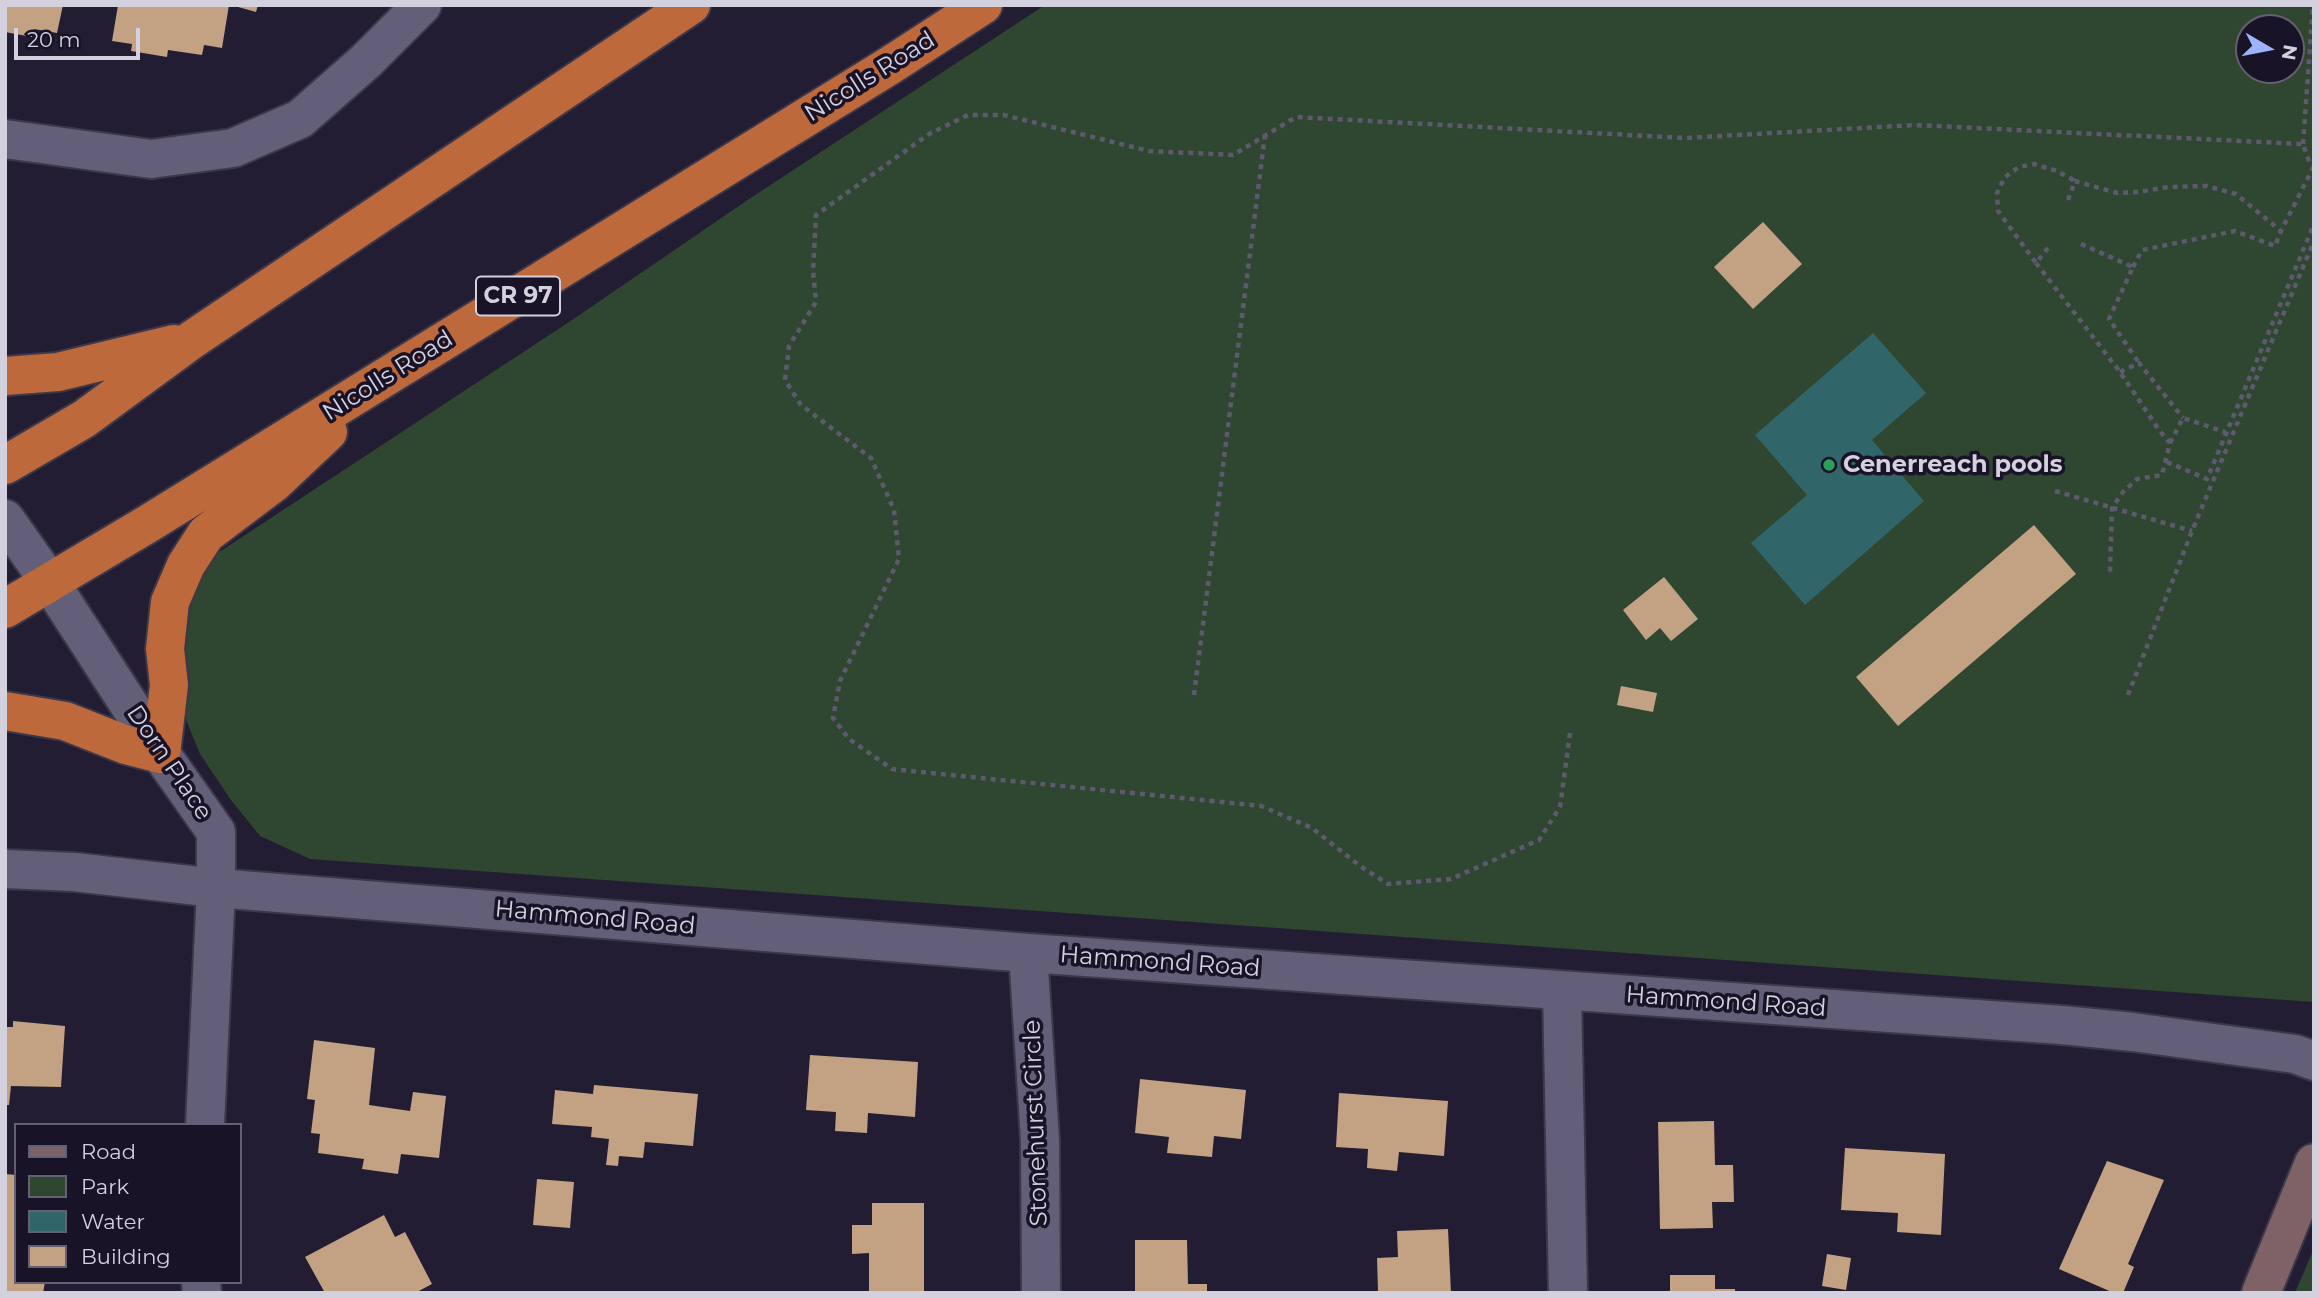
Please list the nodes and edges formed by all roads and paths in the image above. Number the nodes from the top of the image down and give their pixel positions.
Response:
1 (422, 5) edge
2 (691, 5) edge
3 (983, 5) edge
4 (2313, 5) edge
5 (1265, 134) junction
6 (11, 143) edge
7 (2303, 144) junction
8 (2314, 165) edge
9 (2075, 181) junction
10 (2068, 200) dead end
11 (2314, 224) edge
12 (2281, 231) junction
13 (2314, 241) edge
14 (2081, 244) dead end
15 (2048, 248) dead end
16 (2036, 263) junction
17 (2133, 267) junction
18 (193, 339) junction
19 (2139, 363) junction
20 (2120, 372) junction
21 (5, 376) edge
22 (386, 377) junction
23 (2183, 418) junction
24 (2225, 432) junction
25 (2170, 443) junction
26 (2167, 462) junction
27 (5, 465) edge
28 (2055, 491) dead end
29 (2112, 508) junction
30 (5, 519) edge
31 (2192, 531) junction
32 (2110, 572) dead end
33 (51, 584) junction
34 (5, 609) edge
35 (1194, 695) dead end
36 (2128, 695) dead end
37 (5, 711) edge
38 (1570, 733) dead end
39 (160, 754) junction
40 (5, 869) edge
41 (216, 888) junction
42 (1028, 953) junction
43 (1562, 991) junction
44 (2314, 1061) edge
45 (205, 1123) edge
46 (2314, 1163) edge
47 (1041, 1293) edge
48 (1569, 1293) edge
49 (2261, 1293) edge

1 - 6 street
2 - 18 highway
3 - 22 highway, Nicolls Road / CR 97
4 - 7 path
5 - 7 path
5 - 35 path
5 - 38 path
7 - 8 path
8 - 12 path
9 - 10 path
9 - 12 path
9 - 16 path
11 - 24 path
12 - 17 path
13 - 31 path
14 - 17 path
15 - 16 path
16 - 20 path
17 - 19 path
18 - 21 highway
18 - 27 highway
19 - 20 path
19 - 23 path
20 - 25 path
22 - 33 highway, Nicolls Road / CR 97
22 - 39 highway
23 - 24 path
23 - 25 path
24 - 26 path
25 - 26 path
26 - 29 path
28 - 29 path
29 - 31 path
29 - 32 path
30 - 33 street, Dorn Place
31 - 36 path
33 - 34 highway, Nicolls Road / CR 97
33 - 39 street, Dorn Place
37 - 39 highway
39 - 41 street, Dorn Place
40 - 41 street, Hammond Road
41 - 42 street, Hammond Road
41 - 45 street, Dorn Place
42 - 43 street, Hammond Road
42 - 47 street, Stonehurst Circle
43 - 44 street, Hammond Road
43 - 48 street
46 - 49 street

